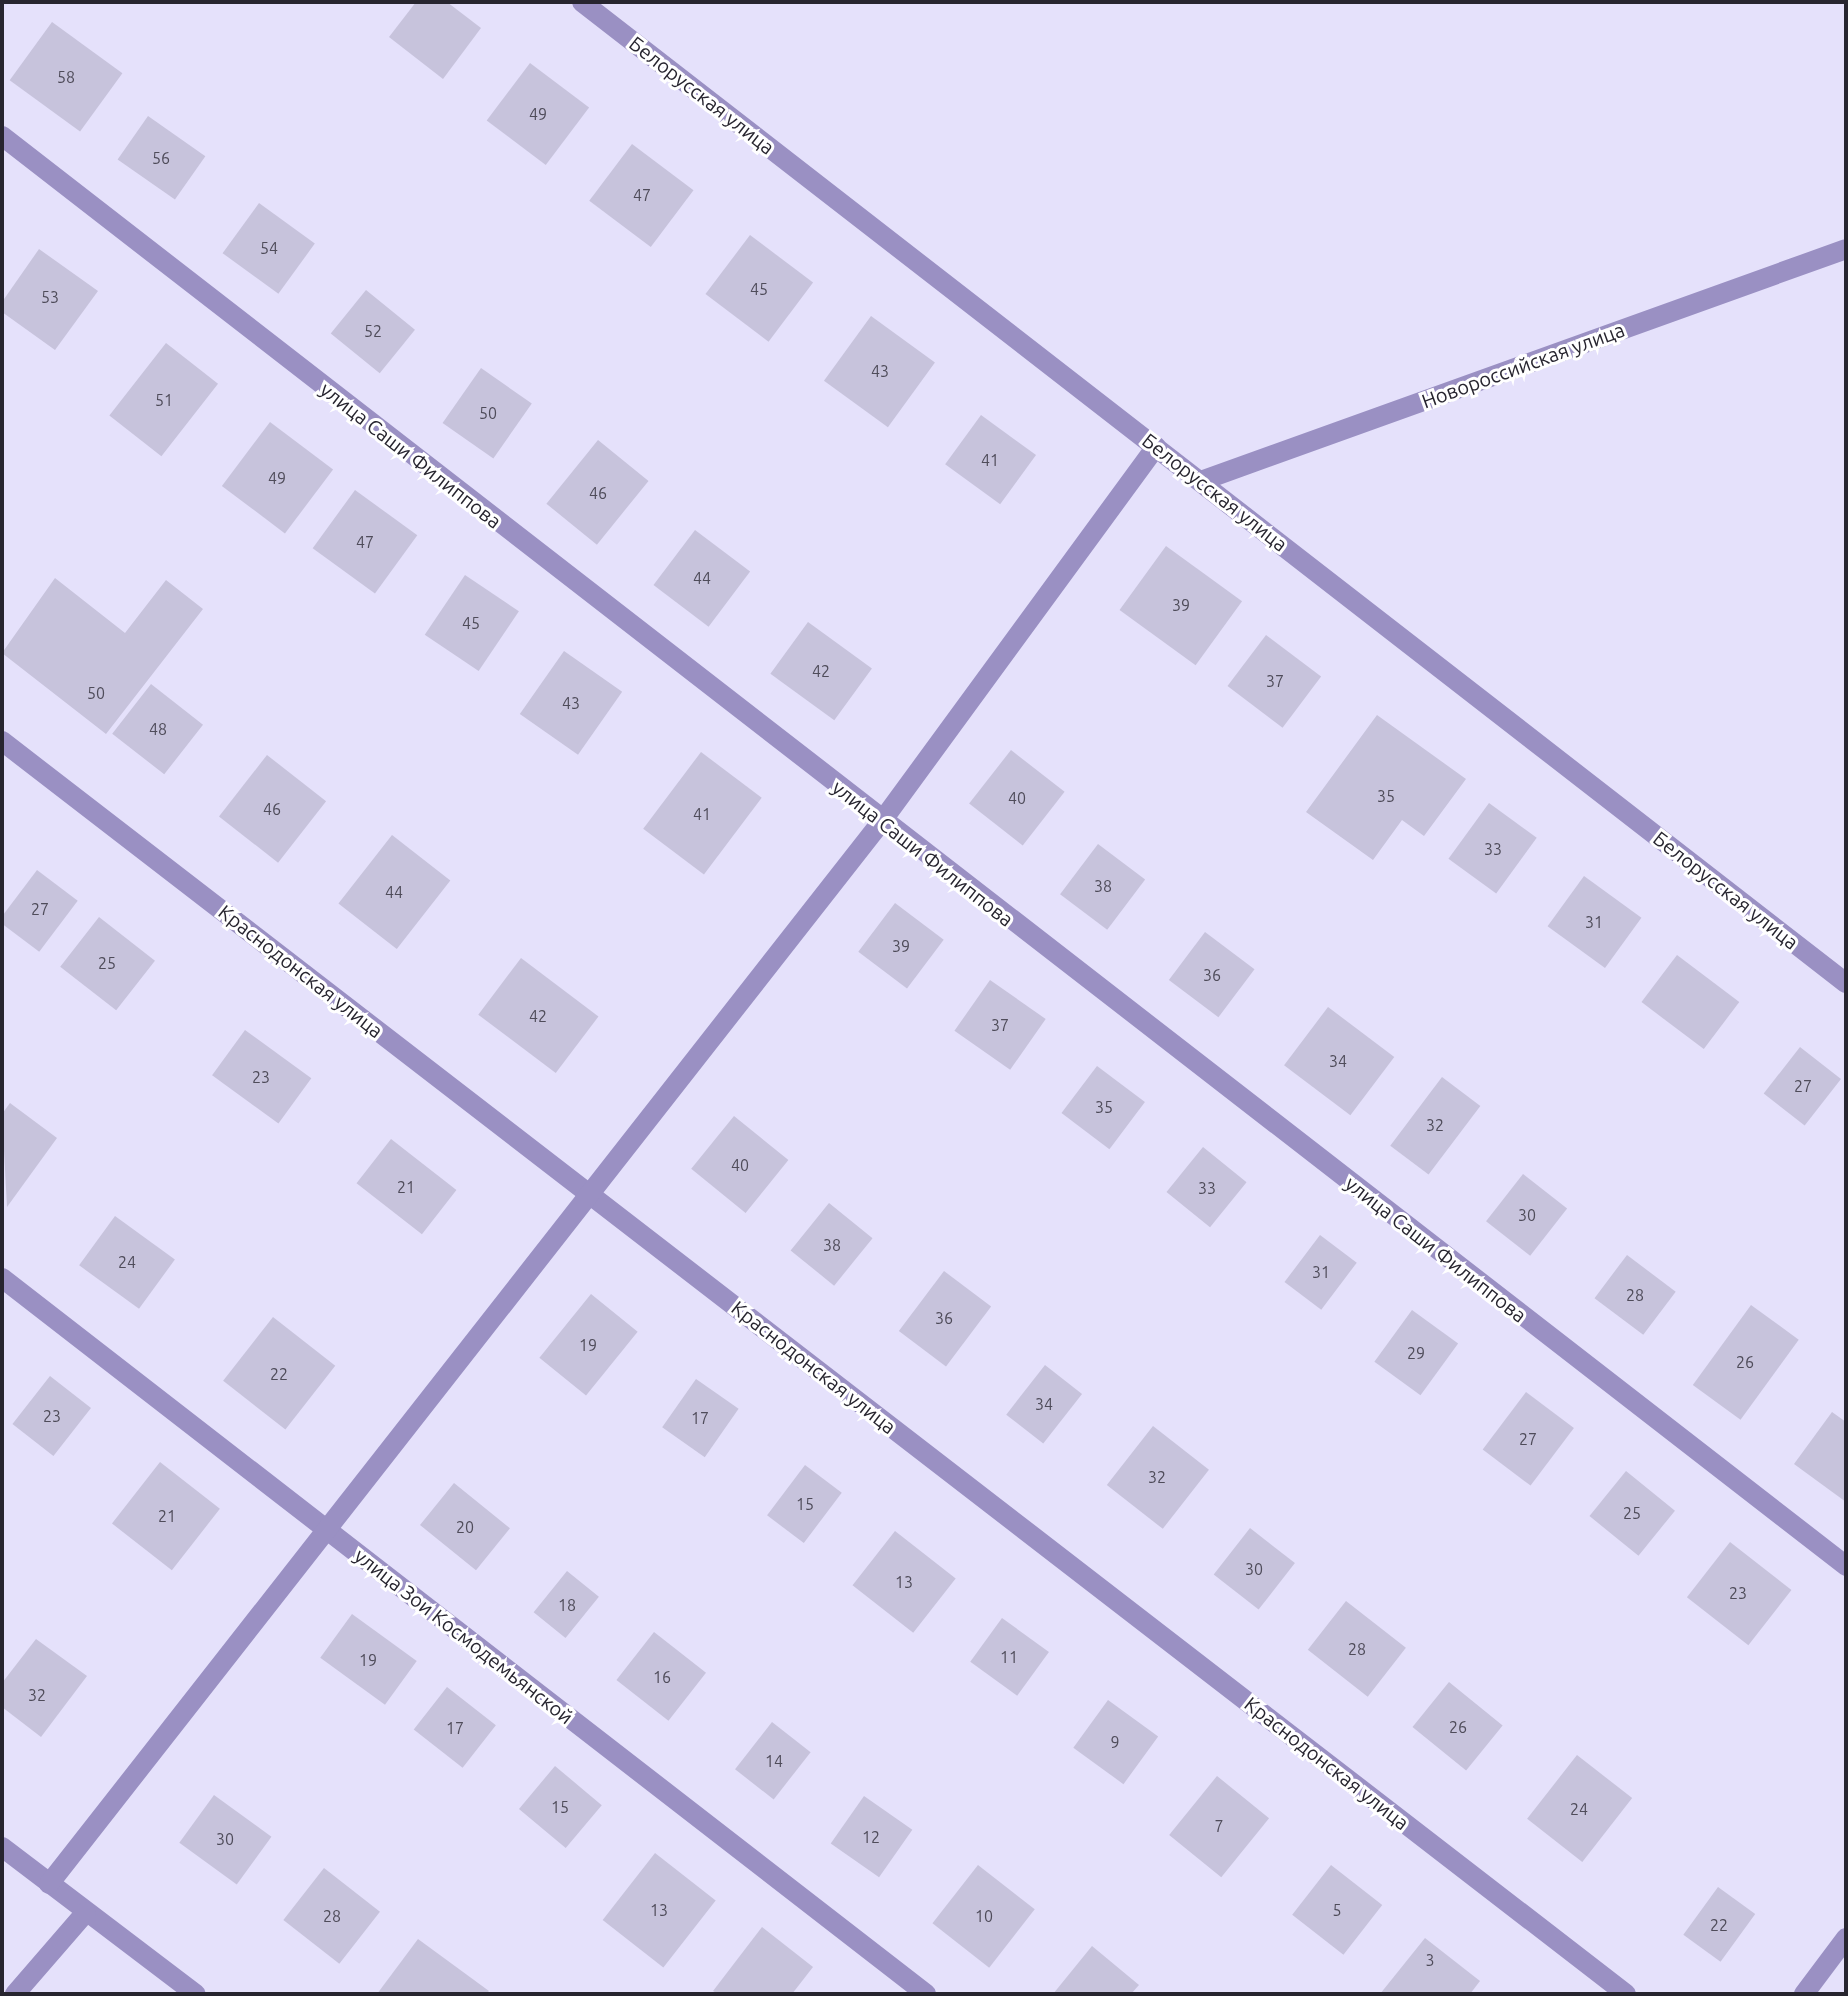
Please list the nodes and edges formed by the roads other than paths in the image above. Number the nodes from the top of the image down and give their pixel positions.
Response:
1 (582, 2) edge
2 (2, 136) edge
3 (1846, 249) edge
4 (1156, 447) junction
5 (1201, 481) junction
6 (2, 741) edge
7 (882, 821) junction
8 (1846, 983) edge
9 (589, 1193) junction
10 (2, 1278) edge
11 (325, 1529) junction
12 (1846, 1566) edge
13 (2, 1847) edge
14 (49, 1884) junction
15 (86, 1912) junction
16 (1846, 1938) edge
17 (15, 1994) edge
18 (196, 1994) edge
19 (926, 1994) edge
20 (1626, 1994) edge
21 (1804, 1994) edge

1 - 4 street, Белорусская улица
2 - 7 street, улица Саши Филиппова
3 - 5 street, Новороссийская улица
4 - 5 street, Белорусская улица
4 - 7 street
5 - 8 street, Белорусская улица
6 - 9 street, Краснодонская улица
7 - 9 street
7 - 12 street, улица Саши Филиппова
9 - 11 street
9 - 20 street, Краснодонская улица
10 - 11 street, улица Зои Космодемьянской
11 - 14 street
11 - 19 street, улица Зои Космодемьянской
13 - 14 street
14 - 15 street
15 - 17 street
15 - 18 street
16 - 21 street

